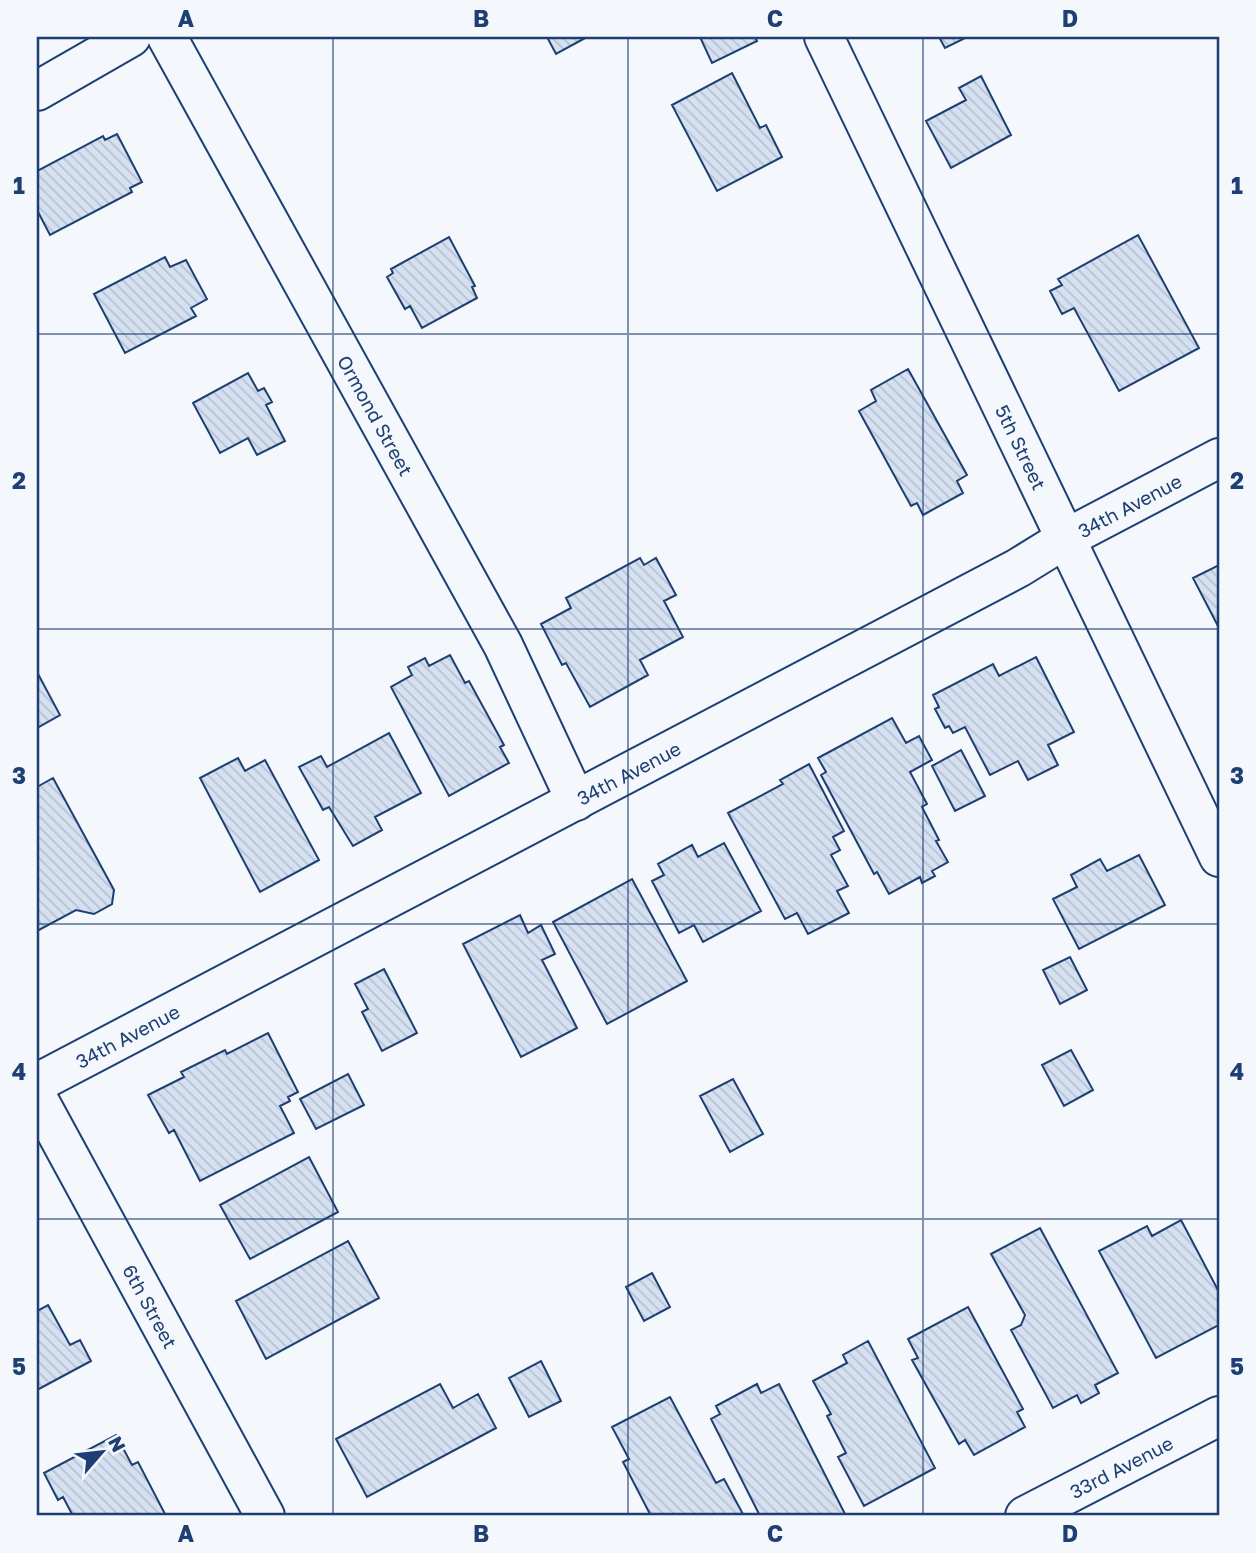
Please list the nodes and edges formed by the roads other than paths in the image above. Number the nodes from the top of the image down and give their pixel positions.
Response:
1 (131, 37) edge
2 (167, 37) edge
3 (824, 37) edge
4 (37, 91) edge
5 (1219, 458) edge
6 (1065, 539) junction
7 (576, 801) junction
8 (1219, 857) edge
9 (37, 1083) edge
10 (37, 1097) edge
11 (1219, 1416) edge
12 (265, 1516) edge
13 (1025, 1516) edge

1 - 4 street
2 - 7 street, Ormond Street
3 - 6 street, 5th Street
5 - 6 street, 34th Avenue
6 - 7 street, 34th Avenue
6 - 8 street, 5th Street
7 - 9 street, 34th Avenue
10 - 12 street, 6th Street
11 - 13 street, 33rd Avenue

